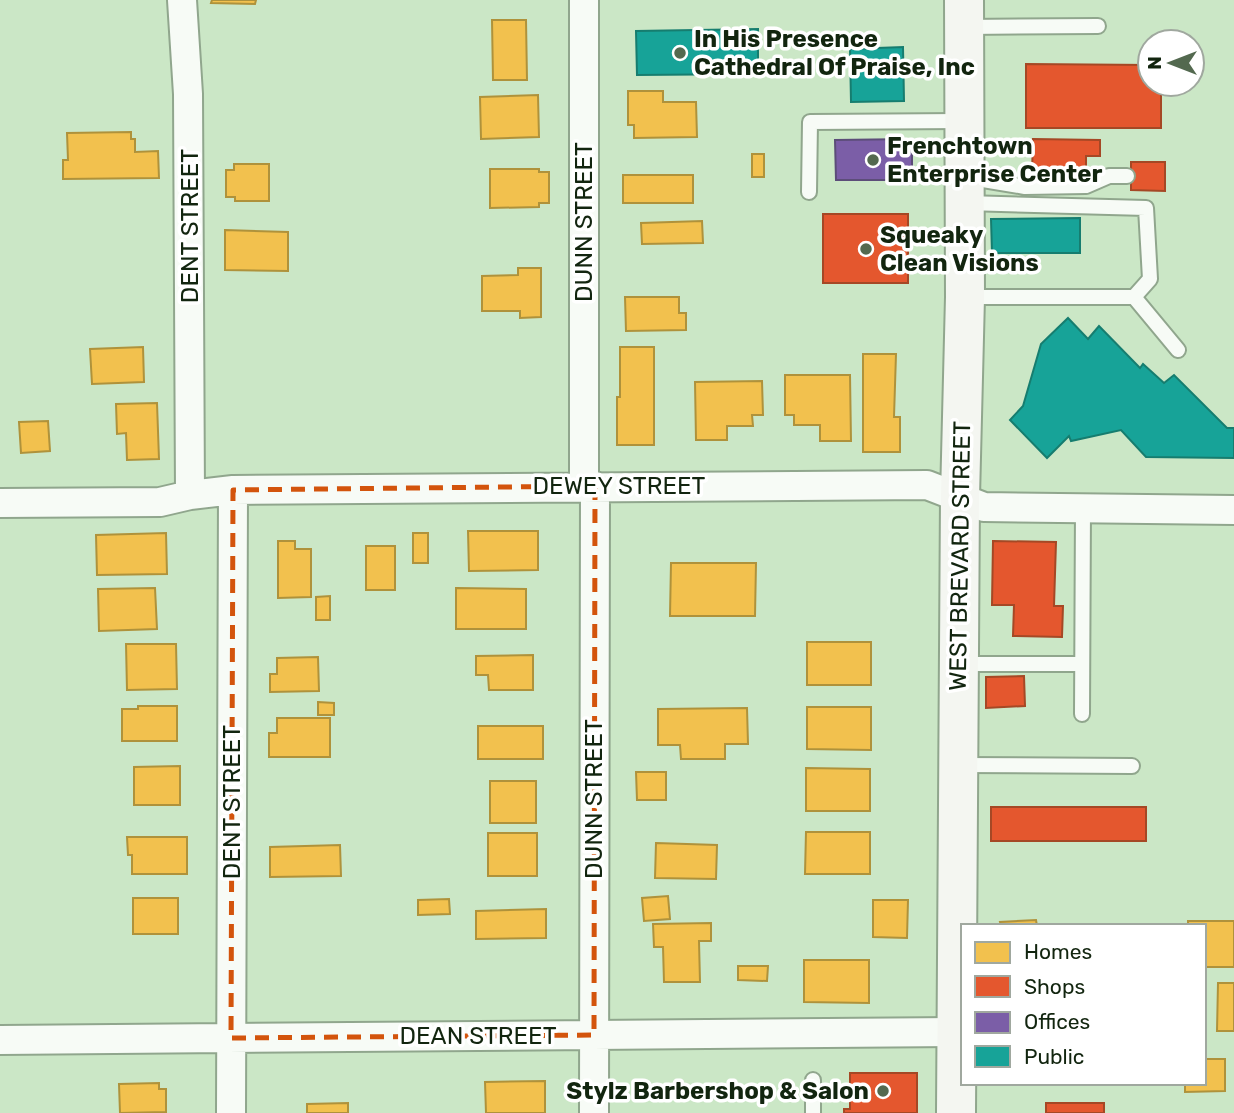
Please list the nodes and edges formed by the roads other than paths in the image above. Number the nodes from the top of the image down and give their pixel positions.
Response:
1 (182, 0) edge
2 (584, 0) edge
3 (964, 14) edge
4 (1098, 26) dead end
5 (964, 121) junction
6 (1127, 176) dead end
7 (964, 190) junction
8 (809, 192) dead end
9 (965, 297) junction
10 (1134, 297) junction
11 (1178, 350) dead end
12 (589, 486) junction
13 (233, 490) junction
14 (190, 495) junction
15 (960, 497) junction
16 (0, 503) edge
17 (1083, 508) junction
18 (1234, 510) edge
19 (959, 664) junction
20 (1082, 664) junction
21 (1082, 714) dead end
22 (958, 765) junction
23 (1132, 766) dead end
24 (956, 1032) junction
25 (594, 1035) junction
26 (231, 1038) junction
27 (0, 1040) edge
28 (813, 1080) dead end
29 (231, 1113) edge
30 (594, 1113) edge
31 (813, 1113) edge
32 (956, 1113) edge

1 - 14 street, DENT STREET
2 - 12 street, DUNN STREET
3 - 4 lane
3 - 5 street, WEST BREVARD STREET
5 - 7 street, WEST BREVARD STREET
5 - 8 lane
6 - 7 lane
7 - 9 street, WEST BREVARD STREET
7 - 10 lane
9 - 10 lane
9 - 15 street, WEST BREVARD STREET
10 - 11 lane
12 - 13 street, DEWEY STREET
12 - 15 street, DEWEY STREET
12 - 25 street, DUNN STREET
13 - 14 street, DEWEY STREET
13 - 26 street, DENT STREET
14 - 16 street, DEWEY STREET
15 - 17 street, DEWEY STREET
15 - 19 street, WEST BREVARD STREET
17 - 18 street, DEWEY STREET
17 - 20 lane
19 - 20 lane
19 - 22 street, WEST BREVARD STREET
20 - 21 lane
22 - 23 lane
22 - 24 street, WEST BREVARD STREET
24 - 25 street, DEAN STREET
24 - 32 street, WEST BREVARD STREET
25 - 26 street, DEAN STREET
25 - 30 street, DUNN STREET
26 - 27 street, DEAN STREET
26 - 29 street, DENT STREET
28 - 31 lane

